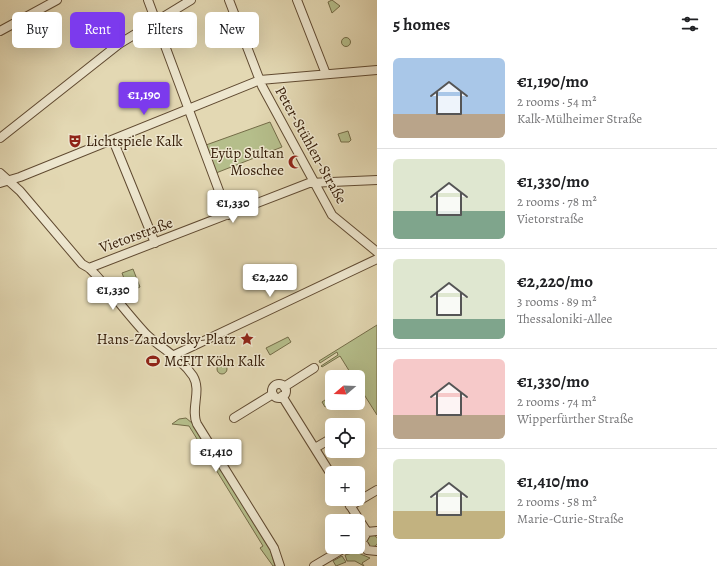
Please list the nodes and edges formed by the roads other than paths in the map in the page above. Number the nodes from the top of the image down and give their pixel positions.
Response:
1 (57, 0) edge
2 (148, 0) edge
3 (191, 0) edge
4 (229, 0) edge
5 (297, 0) edge
6 (152, 12) edge
7 (170, 12) edge
8 (0, 31) edge
9 (133, 35) edge
10 (165, 48) edge
11 (377, 70) edge
12 (326, 74) junction
13 (260, 80) junction
14 (188, 109) junction
15 (0, 138) edge
16 (113, 140) junction
17 (0, 173) edge
18 (377, 180) edge
19 (4, 181) edge
20 (315, 183) junction
21 (228, 215) junction
22 (155, 243) junction
23 (377, 252) edge
24 (377, 259) edge
25 (106, 262) junction
26 (89, 268) junction
27 (102, 282) junction
28 (172, 356) junction
29 (314, 368) dead end
30 (284, 387) junction
31 (273, 394) junction
32 (282, 396) junction
33 (234, 418) dead end
34 (325, 442) edge
35 (315, 448) junction
36 (326, 466) edge
37 (377, 490) edge
38 (365, 495) edge
39 (350, 506) edge
40 (377, 531) edge
41 (366, 532) joint
42 (365, 548) edge
43 (377, 551) edge
44 (334, 554) edge
45 (280, 566) edge
46 (314, 566) edge

1 - 8 street
2 - 6 street
3 - 7 street
4 - 13 street, Peter-Stühlen-Straße
5 - 12 street
9 - 15 street
10 - 14 street
11 - 12 street
12 - 13 street
13 - 14 street
13 - 20 street, Peter-Stühlen-Straße
14 - 16 street
14 - 21 street
16 - 19 street
16 - 22 street
17 - 19 street
18 - 20 street, Vietorstraße
19 - 26 street
20 - 21 street, Vietorstraße
20 - 23 street, Peter-Stühlen-Straße
21 - 22 street, Vietorstraße
22 - 25 street, Vietorstraße
24 - 28 street
25 - 26 street, Vietorstraße
25 - 27 street
26 - 27 street
27 - 28 street
28 - 45 street
29 - 30 street
30 - 31 street
30 - 32 street
31 - 32 street
31 - 33 street
32 - 35 street
34 - 35 street
35 - 36 street
37 - 38 street
39 - 41 street
40 - 41 street
42 - 43 street
44 - 46 street

